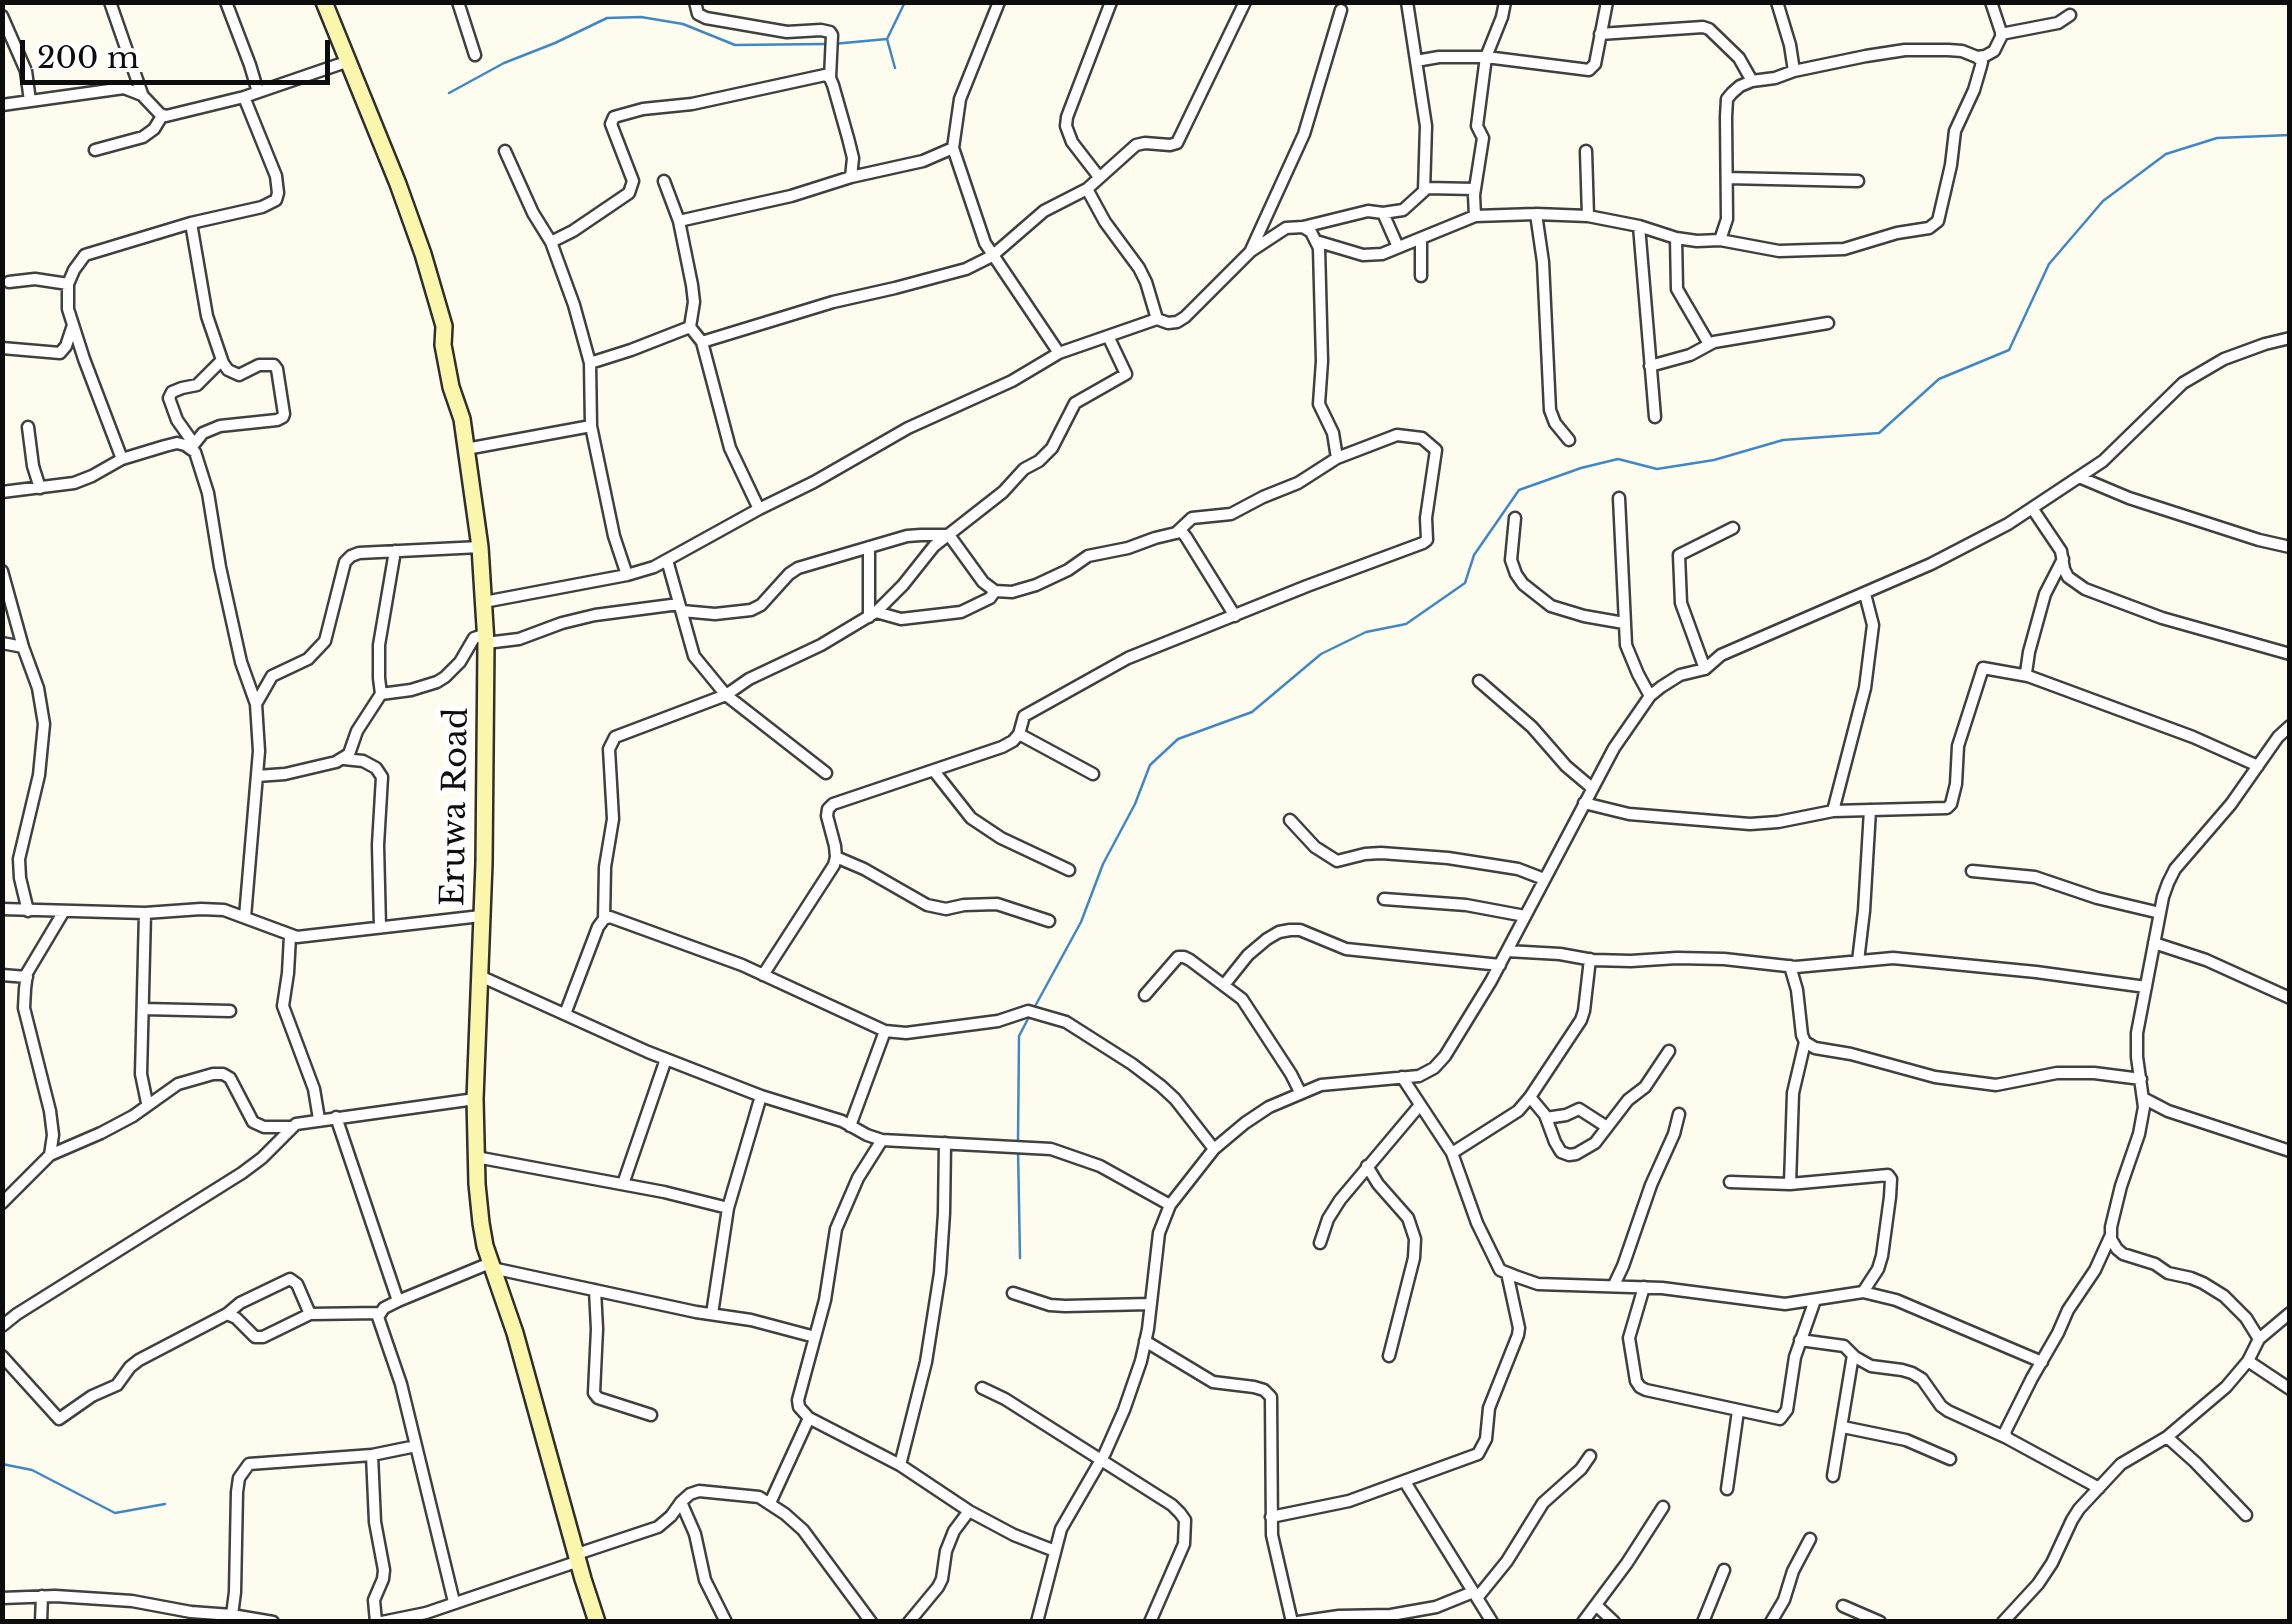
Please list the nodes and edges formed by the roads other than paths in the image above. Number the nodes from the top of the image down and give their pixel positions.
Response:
1 (110, 2) edge
2 (226, 2) edge
3 (324, 2) edge
4 (458, 2) edge
5 (695, 2) edge
6 (1000, 2) edge
7 (1111, 2) edge
8 (1245, 2) edge
9 (1407, 2) edge
10 (1504, 2) edge
11 (1607, 2) edge
12 (1777, 2) edge
13 (1991, 2) edge
14 (1341, 10) dead end
15 (2070, 15) dead end
16 (2, 16) edge
17 (1600, 34) junction
18 (2001, 34) junction
19 (474, 55) dead end
20 (1486, 56) junction
21 (1977, 57) junction
22 (348, 61) junction
23 (1416, 61) junction
24 (1794, 71) junction
25 (830, 78) junction
26 (1752, 81) junction
27 (258, 92) junction
28 (142, 95) junction
29 (244, 96) junction
30 (30, 101) junction
31 (2, 106) edge
32 (162, 116) junction
33 (954, 148) junction
34 (95, 150) dead end
35 (505, 151) dead end
36 (1586, 152) dead end
37 (851, 177) junction
38 (1099, 177) junction
39 (1726, 178) junction
40 (1858, 181) dead end
41 (664, 182) dead end
42 (1426, 188) junction
43 (1475, 189) junction
44 (1087, 190) junction
45 (1383, 213) junction
46 (1536, 214) junction
47 (1475, 216) junction
48 (1588, 216) junction
49 (679, 221) junction
50 (192, 223) junction
51 (1640, 226) junction
52 (1303, 227) junction
53 (1676, 238) junction
54 (1421, 240) junction
55 (1720, 240) junction
56 (1316, 241) junction
57 (550, 242) junction
58 (1398, 247) junction
59 (1250, 250) junction
60 (992, 256) junction
61 (1422, 276) dead end
62 (10, 282) dead end
63 (68, 284) junction
64 (1158, 319) junction
65 (1828, 323) dead end
66 (73, 325) junction
67 (690, 328) junction
68 (1108, 336) junction
69 (2290, 338) edge
70 (702, 342) junction
71 (1709, 344) junction
72 (2, 348) edge
73 (1059, 353) junction
74 (222, 360) junction
75 (590, 363) junction
76 (1650, 366) junction
77 (1655, 417) dead end
78 (591, 426) junction
79 (28, 427) dead end
80 (1569, 440) dead end
81 (192, 446) junction
82 (466, 450) junction
83 (1337, 458) junction
84 (122, 459) junction
85 (2079, 477) junction
86 (40, 488) junction
87 (2, 492) edge
88 (1620, 498) dead end
89 (2032, 508) junction
90 (759, 509) junction
91 (1515, 518) dead end
92 (1734, 528) dead end
93 (1176, 532) junction
94 (949, 535) junction
95 (480, 547) junction
96 (869, 547) junction
97 (2290, 547) edge
98 (396, 552) junction
99 (667, 560) junction
100 (2062, 560) junction
101 (2, 571) edge
102 (627, 575) junction
103 (995, 590) junction
104 (1865, 594) junction
105 (484, 602) junction
106 (681, 607) junction
107 (872, 615) junction
108 (1235, 616) junction
109 (1624, 624) junction
110 (486, 638) junction
111 (2, 643) edge
112 (23, 647) junction
113 (2290, 654) edge
114 (1705, 669) junction
115 (2028, 676) junction
116 (1479, 681) dead end
117 (381, 694) junction
118 (726, 694) junction
119 (1650, 696) junction
120 (256, 704) junction
121 (2290, 726) edge
122 (1019, 734) junction
123 (344, 760) junction
124 (2258, 766) junction
125 (934, 771) junction
126 (826, 773) dead end
127 (1093, 774) dead end
128 (257, 776) junction
129 (1592, 788) junction
130 (1584, 803) junction
131 (1870, 810) junction
132 (1833, 811) junction
133 (1290, 820) dead end
134 (836, 856) junction
135 (1069, 870) dead end
136 (1972, 871) dead end
137 (1544, 879) junction
138 (1384, 899) dead end
139 (2, 908) edge
140 (28, 911) junction
141 (64, 912) junction
142 (144, 913) junction
143 (2160, 913) junction
144 (481, 916) junction
145 (1525, 916) junction
146 (244, 918) junction
147 (604, 919) junction
148 (1048, 921) dead end
149 (380, 927) junction
150 (290, 936) junction
151 (2154, 942) junction
152 (1507, 951) junction
153 (1590, 959) junction
154 (1858, 962) junction
155 (1500, 965) junction
156 (1790, 966) junction
157 (2, 975) edge
158 (763, 975) junction
159 (480, 976) junction
160 (27, 977) junction
161 (1224, 986) junction
162 (2146, 987) junction
163 (1145, 996) dead end
164 (2290, 998) edge
165 (144, 1009) junction
166 (230, 1011) dead end
167 (564, 1014) junction
168 (885, 1031) junction
169 (1805, 1042) junction
170 (1669, 1051) dead end
171 (666, 1059) junction
172 (1402, 1077) junction
173 (2140, 1079) junction
174 (1300, 1092) junction
175 (762, 1096) junction
176 (1530, 1096) junction
177 (2143, 1098) junction
178 (476, 1099) junction
179 (148, 1103) junction
180 (1420, 1105) junction
181 (1679, 1114) dead end
182 (336, 1117) junction
183 (1546, 1118) junction
184 (318, 1120) junction
185 (850, 1126) junction
186 (292, 1127) junction
187 (1607, 1127) junction
188 (882, 1140) junction
189 (944, 1144) junction
190 (1214, 1150) junction
191 (2290, 1150) edge
192 (1452, 1153) junction
193 (50, 1155) junction
194 (476, 1157) junction
195 (1367, 1166) junction
196 (1730, 1182) dead end
197 (622, 1184) junction
198 (1790, 1184) junction
199 (4, 1200) edge
200 (1170, 1205) junction
201 (728, 1208) junction
202 (2111, 1235) junction
203 (1320, 1242) dead end
204 (491, 1266) junction
205 (1508, 1272) junction
206 (1614, 1285) junction
207 (1644, 1286) junction
208 (595, 1290) junction
209 (1863, 1292) junction
210 (1013, 1294) dead end
211 (1815, 1300) junction
212 (398, 1301) junction
213 (1150, 1304) junction
214 (1792, 1304) junction
215 (380, 1312) junction
216 (227, 1314) junction
217 (310, 1314) junction
218 (712, 1314) junction
219 (2290, 1314) edge
220 (1805, 1323) junction
221 (2, 1326) edge
222 (815, 1337) junction
223 (2259, 1339) junction
224 (1145, 1340) junction
225 (1800, 1340) junction
226 (1852, 1355) junction
227 (2, 1356) edge
228 (1389, 1356) dead end
229 (2248, 1361) junction
230 (2042, 1362) junction
231 (982, 1388) dead end
232 (2290, 1389) edge
233 (1738, 1411) junction
234 (651, 1415) dead end
235 (809, 1418) junction
236 (1843, 1427) junction
237 (2166, 1437) junction
238 (2007, 1438) junction
239 (416, 1446) junction
240 (372, 1455) junction
241 (1590, 1456) dead end
242 (1950, 1459) dead end
243 (1101, 1460) junction
244 (900, 1464) junction
245 (1833, 1476) dead end
246 (1405, 1482) junction
247 (2099, 1488) junction
248 (1727, 1489) dead end
249 (680, 1502) junction
250 (770, 1503) junction
251 (1663, 1507) dead end
252 (969, 1511) junction
253 (2246, 1515) dead end
254 (1271, 1518) junction
255 (1810, 1539) dead end
256 (1055, 1551) junction
257 (578, 1558) junction
258 (1724, 1570) dead end
259 (1475, 1595) junction
260 (42, 1596) junction
261 (2, 1598) edge
262 (454, 1602) junction
263 (1596, 1605) junction
264 (1844, 1606) dead end
265 (232, 1615) junction
266 (189, 1617) edge
267 (2004, 1621) edge
268 (41, 1622) edge
269 (273, 1622) edge
270 (379, 1622) edge
271 (597, 1622) edge
272 (726, 1622) edge
273 (871, 1622) edge
274 (908, 1622) edge
275 (1037, 1622) edge
276 (1150, 1622) edge
277 (1295, 1622) edge
278 (1492, 1622) edge
279 (1583, 1622) edge
280 (1614, 1622) edge
281 (1703, 1622) edge
282 (1771, 1622) edge
283 (1880, 1622) edge

1 - 28 street
2 - 27 street
3 - 22 main road, Eruwa Road
4 - 19 street
5 - 25 street
6 - 33 street
7 - 38 street
8 - 38 street
9 - 23 street
10 - 20 street
11 - 17 street
12 - 24 street
13 - 18 street
14 - 59 street
15 - 18 street
16 - 30 street
17 - 20 street
17 - 26 street
18 - 21 street
20 - 23 street
20 - 43 street
21 - 24 street
21 - 55 street
22 - 27 street
22 - 82 main road, Eruwa Road
23 - 42 street
24 - 26 street
25 - 37 street
25 - 57 street
26 - 39 street
27 - 29 street
28 - 30 street
28 - 32 street
29 - 32 street
29 - 50 street
30 - 31 street
32 - 34 street
33 - 37 street
33 - 60 street
35 - 57 street
36 - 48 street
37 - 49 street
38 - 44 street
39 - 40 street
39 - 55 street
41 - 49 street
42 - 43 street
42 - 45 street
43 - 47 street
44 - 60 street
44 - 64 street
45 - 52 street
45 - 58 street
46 - 47 street
46 - 48 street
46 - 80 street
47 - 54 street
48 - 51 street
49 - 67 street
50 - 63 street
50 - 74 street
51 - 53 street
51 - 76 street
52 - 56 street
52 - 59 street
53 - 55 street
53 - 71 street
54 - 58 street
54 - 61 street
56 - 58 street
56 - 83 street
57 - 75 street
59 - 64 street
60 - 70 street
60 - 73 street
62 - 63 street
63 - 66 street
64 - 68 street
65 - 71 street
66 - 72 street
66 - 84 street
67 - 70 street
67 - 75 street
68 - 73 street
68 - 94 street
69 - 85 street
70 - 90 street
71 - 76 street
73 - 90 street
74 - 81 street
74 - 81 street
75 - 78 street
76 - 77 street
78 - 82 street
78 - 102 street
79 - 86 street
81 - 84 street
81 - 120 street
82 - 95 main road, Eruwa Road
83 - 93 street
83 - 108 street
84 - 86 street
85 - 89 street
85 - 97 street
86 - 87 street
88 - 109 street
89 - 100 street
89 - 104 street
90 - 99 street
91 - 109 street
92 - 114 street
93 - 103 street
93 - 108 street
94 - 96 street
94 - 103 street
94 - 107 street
95 - 98 street
95 - 105 main road, Eruwa Road
96 - 106 street
96 - 107 street
98 - 117 street
98 - 120 street
99 - 102 street
99 - 106 street
100 - 113 street
100 - 115 street
101 - 112 street
102 - 105 street
103 - 107 street
104 - 114 street
104 - 132 street
105 - 110 main road, Eruwa Road
106 - 110 street
106 - 118 street
107 - 118 street
108 - 122 street
109 - 119 street
110 - 117 street
110 - 144 main road, Eruwa Road
111 - 112 street
112 - 140 street
114 - 119 street
115 - 124 street
115 - 131 street
116 - 129 street
117 - 123 street
118 - 126 street
118 - 147 street
119 - 129 street
120 - 128 street
121 - 124 street
122 - 125 street
122 - 127 street
123 - 128 street
123 - 149 street
124 - 143 street
125 - 134 street
125 - 135 street
128 - 146 street
129 - 130 street
130 - 132 street
130 - 137 street
131 - 132 street
131 - 154 street
133 - 137 street
134 - 148 street
134 - 158 street
136 - 143 street
137 - 145 street
138 - 145 street
139 - 140 street
140 - 141 street
141 - 142 street
141 - 160 street
142 - 146 street
142 - 165 street
143 - 151 street
144 - 149 street
144 - 159 main road, Eruwa Road
145 - 152 street
146 - 150 street
147 - 158 street
147 - 167 street
149 - 150 street
150 - 184 street
151 - 162 street
151 - 164 street
152 - 153 street
152 - 155 street
153 - 156 street
153 - 176 street
154 - 156 street
154 - 162 street
155 - 161 street
155 - 172 street
156 - 169 street
157 - 160 street
158 - 168 street
159 - 167 street
159 - 178 main road, Eruwa Road
160 - 193 street
161 - 163 street
161 - 174 street
162 - 173 street
165 - 166 street
165 - 179 street
167 - 171 street
168 - 185 street
168 - 190 street
169 - 173 street
169 - 198 street
170 - 187 street
171 - 175 street
171 - 197 street
172 - 174 street
172 - 180 street
173 - 177 street
174 - 190 street
175 - 185 street
175 - 201 street
176 - 183 street
176 - 192 street
177 - 191 street
177 - 202 street
178 - 182 street
178 - 194 main road, Eruwa Road
179 - 186 street
179 - 193 street
180 - 192 street
180 - 195 street
181 - 206 street
182 - 184 street
182 - 212 street
183 - 187 street
183 - 187 street
184 - 186 street
185 - 188 street
186 - 221 street
188 - 189 street
188 - 222 street
189 - 200 street
189 - 244 street
190 - 200 street
192 - 205 street
193 - 199 street
194 - 197 street
194 - 204 main road, Eruwa Road
195 - 203 street
195 - 228 street
196 - 198 street
197 - 201 street
198 - 209 street
200 - 213 street
201 - 218 street
202 - 223 street
202 - 230 street
204 - 208 street
204 - 212 street
204 - 257 main road, Eruwa Road
205 - 206 street
205 - 246 street
206 - 207 street
207 - 214 street
207 - 233 street
208 - 218 street
208 - 234 street
209 - 211 street
209 - 230 street
210 - 213 street
211 - 214 street
211 - 220 street
212 - 215 street
213 - 224 street
214 - 220 street
215 - 217 street
215 - 239 street
216 - 217 street
216 - 217 street
216 - 227 street
218 - 222 street
219 - 223 street
220 - 225 street
222 - 235 street
223 - 229 street
224 - 243 street
224 - 254 street
225 - 226 street
225 - 233 street
226 - 236 street
226 - 238 street
229 - 232 street
229 - 237 street
230 - 238 street
231 - 243 street
233 - 248 street
235 - 244 street
235 - 250 street
236 - 242 street
236 - 245 street
237 - 247 street
237 - 253 street
238 - 247 street
239 - 240 street
239 - 262 street
240 - 265 street
240 - 270 street
241 - 259 street
243 - 256 street
243 - 276 street
244 - 252 street
246 - 254 street
246 - 259 street
247 - 267 street
249 - 250 street
249 - 257 street
249 - 272 street
250 - 273 street
251 - 263 street
252 - 256 street
252 - 274 street
254 - 277 street
255 - 282 street
256 - 275 street
257 - 262 street
257 - 271 main road, Eruwa Road
258 - 281 street
259 - 277 street
259 - 278 street
260 - 261 street
260 - 266 street
260 - 268 street
262 - 270 street
263 - 279 street
263 - 280 street
264 - 283 street
265 - 266 street
265 - 269 street

